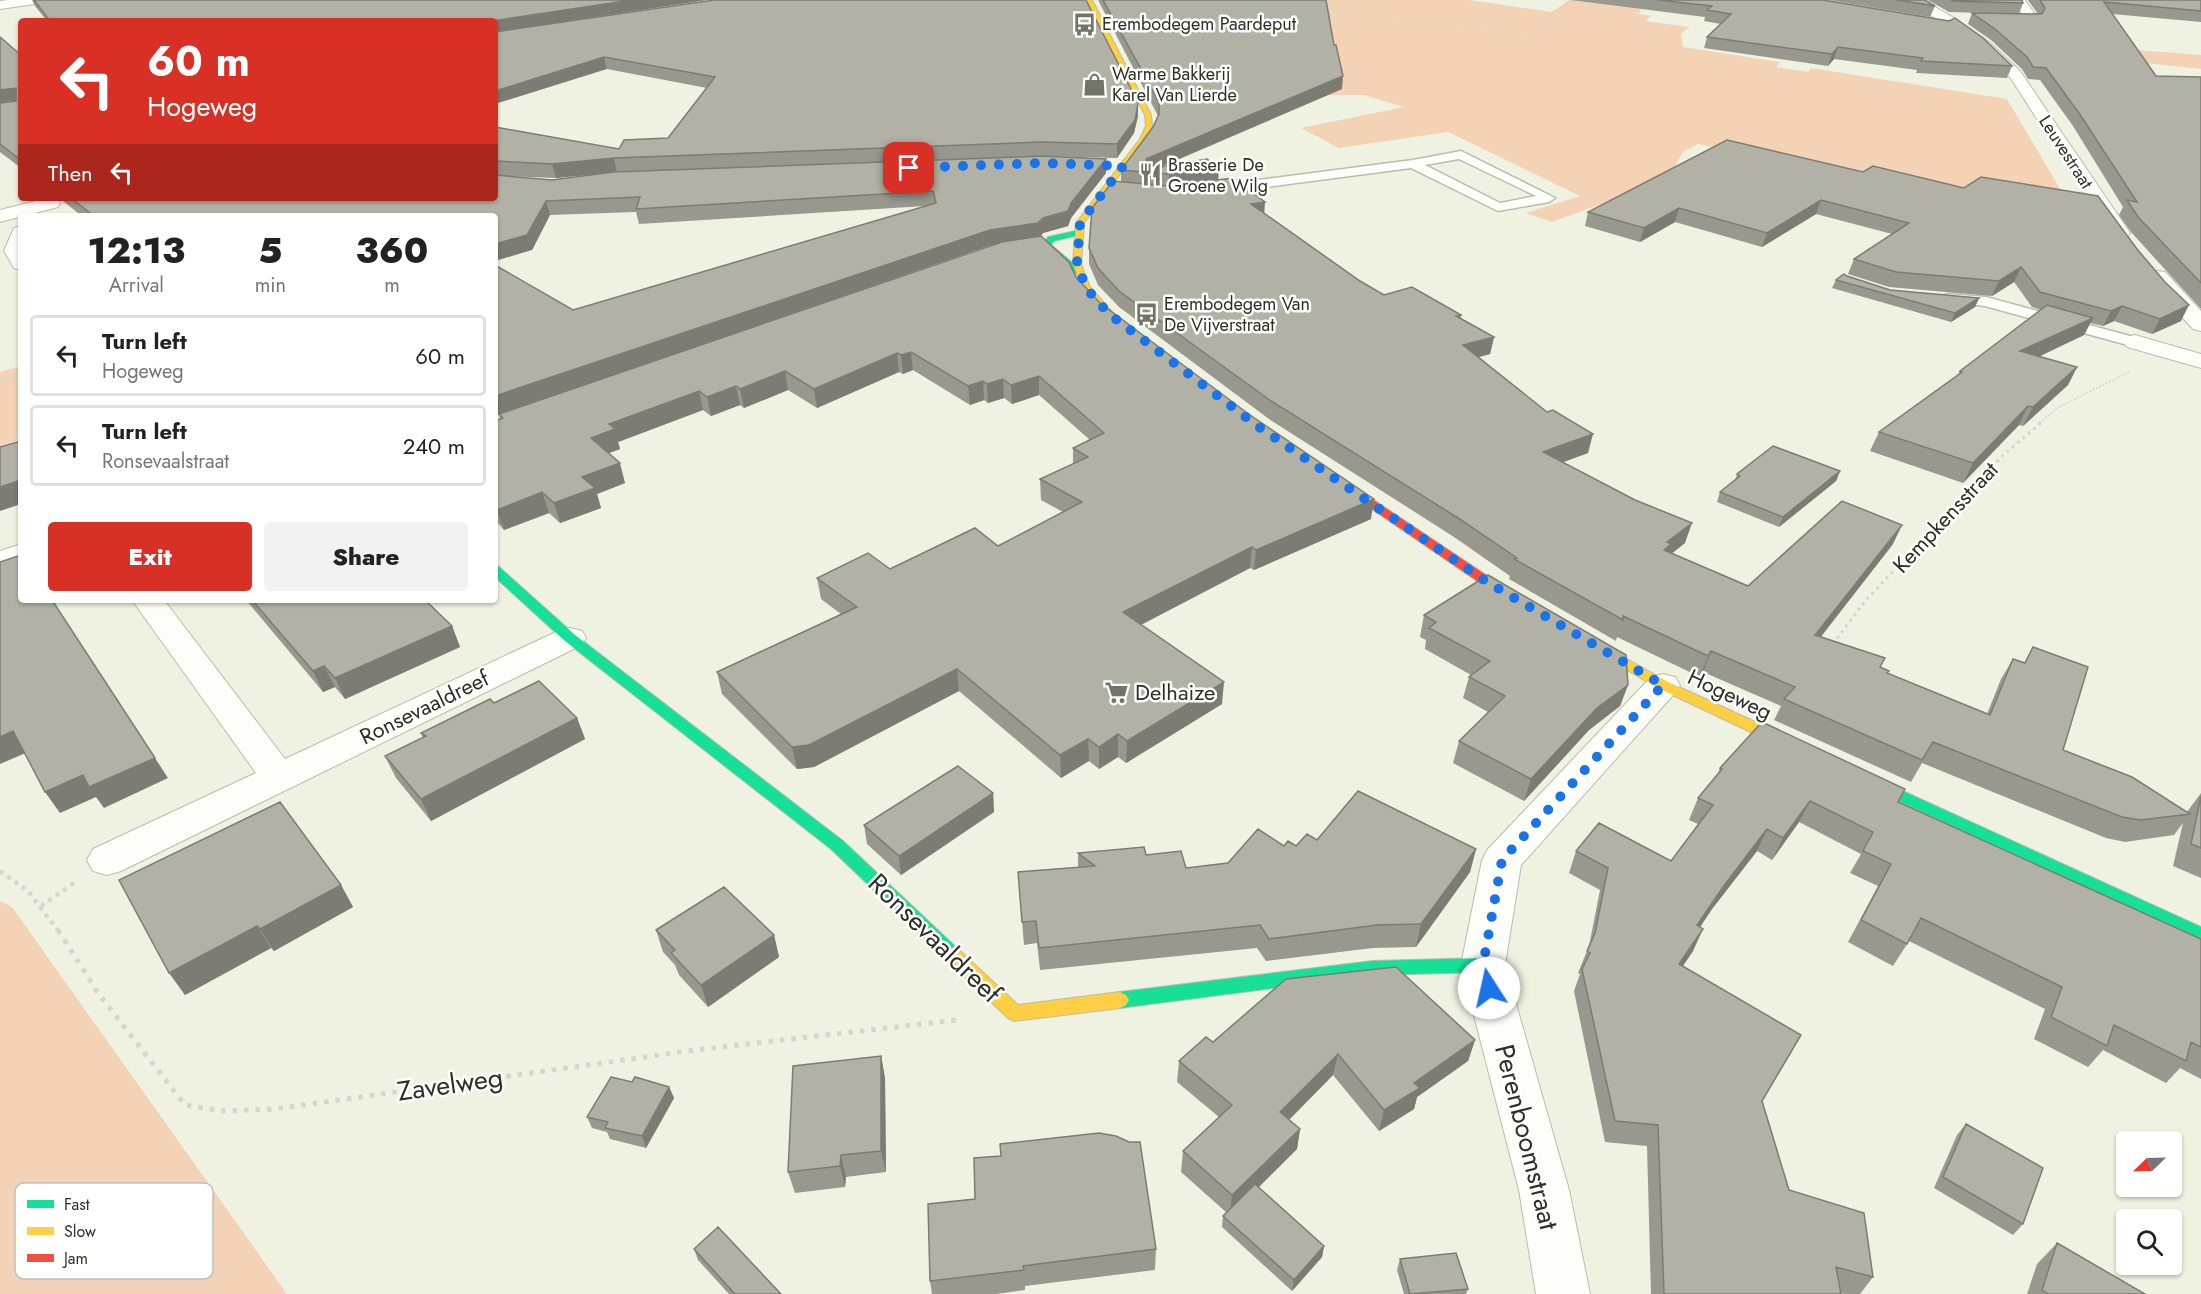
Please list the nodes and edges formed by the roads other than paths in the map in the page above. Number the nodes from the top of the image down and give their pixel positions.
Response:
1 (35, 0) edge
2 (1089, 0) edge
3 (1914, 0) edge
4 (2019, 0) edge
5 (0, 5) edge
6 (1970, 22) junction
7 (1931, 24) edge
8 (1413, 164) junction
9 (1105, 165) edge
10 (1123, 166) junction
11 (1204, 191) edge
12 (52, 206) edge
13 (0, 216) edge
14 (1080, 232) junction
15 (18, 240) edge
16 (2130, 246) edge
17 (18, 258) edge
18 (2145, 264) edge
19 (1082, 275) junction
20 (1931, 297) edge
21 (2201, 324) edge
22 (1147, 342) edge
23 (2135, 342) joint
24 (2201, 361) edge
25 (1326, 472) edge
26 (18, 554) edge
27 (0, 561) edge
28 (498, 573) edge
29 (150, 603) edge
30 (1526, 605) edge
31 (1576, 634) edge
32 (570, 638) junction
33 (1663, 685) junction
34 (1810, 754) edge
35 (1853, 774) edge
36 (279, 777) junction
37 (107, 860) dead end
38 (2201, 935) edge
39 (1483, 965) junction
40 (1563, 1294) edge

1 - 5 street
2 - 10 street
3 - 6 street
4 - 6 street
6 - 7 street
6 - 16 street, Leuvestraat
8 - 8 lane
8 - 11 lane
9 - 10 street
10 - 14 street
12 - 13 street
14 - 19 street
14 - 19 street
15 - 17 street
18 - 21 street
19 - 22 street
20 - 23 lane
23 - 24 street
25 - 30 street
26 - 27 street
28 - 32 street, Ronsevaaldreef
29 - 36 street
31 - 33 street, Hogeweg
32 - 36 street, Ronsevaaldreef
32 - 39 street, Ronsevaaldreef
33 - 34 street, Hogeweg
33 - 39 street, Perenboomstraat
35 - 38 street
36 - 37 street, Ronsevaaldreef
39 - 40 street, Perenboomstraat

